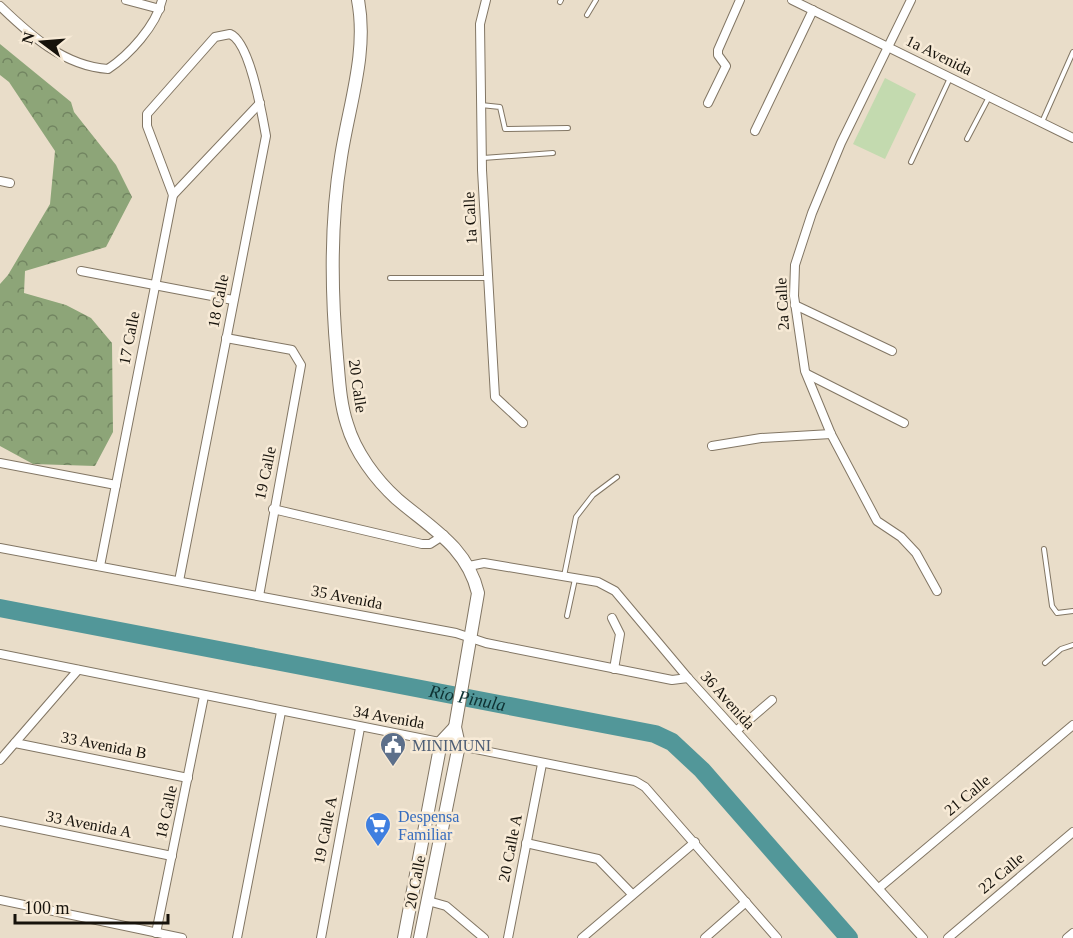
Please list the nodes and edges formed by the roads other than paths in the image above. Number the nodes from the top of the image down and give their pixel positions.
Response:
1 (126, 0) edge
2 (358, 0) edge
3 (486, 0) edge
4 (596, 0) edge
5 (740, 0) edge
6 (792, 0) edge
7 (912, 0) edge
8 (161, 4) edge
9 (0, 6) edge
10 (813, 10) junction
11 (587, 15) dead end
12 (887, 46) junction
13 (1073, 52) edge
14 (950, 77) junction
15 (989, 96) junction
16 (260, 103) junction
17 (708, 103) dead end
18 (481, 105) junction
19 (1042, 122) junction
20 (568, 128) dead end
21 (755, 131) dead end
22 (1073, 138) edge
23 (967, 139) dead end
24 (553, 153) dead end
25 (482, 158) junction
26 (911, 162) dead end
27 (0, 181) edge
28 (10, 183) dead end
29 (173, 195) junction
30 (81, 271) dead end
31 (390, 278) dead end
32 (488, 278) junction
33 (155, 285) junction
34 (233, 300) junction
35 (795, 304) junction
36 (226, 338) junction
37 (891, 351) dead end
38 (807, 374) junction
39 (523, 423) dead end
40 (904, 423) dead end
41 (831, 434) junction
42 (712, 446) dead end
43 (0, 463) edge
44 (617, 477) dead end
45 (116, 485) junction
46 (273, 509) junction
47 (444, 535) junction
48 (0, 548) edge
49 (1044, 549) dead end
50 (99, 566) junction
51 (469, 566) junction
52 (564, 577) junction
53 (575, 579) junction
54 (179, 581) junction
55 (937, 591) dead end
56 (259, 596) junction
57 (1073, 611) edge
58 (567, 615) dead end
59 (612, 618) dead end
60 (471, 638) junction
61 (1073, 645) edge
62 (0, 654) edge
63 (1045, 663) dead end
64 (614, 669) junction
65 (78, 670) junction
66 (688, 678) junction
67 (204, 696) junction
68 (772, 700) dead end
69 (281, 712) junction
70 (1073, 725) edge
71 (455, 727) junction
72 (360, 728) junction
73 (736, 730) junction
74 (15, 742) junction
75 (441, 742) junction
76 (459, 745) junction
77 (0, 760) edge
78 (542, 764) junction
79 (188, 777) junction
80 (0, 822) edge
81 (1073, 832) edge
82 (695, 842) junction
83 (526, 843) junction
84 (172, 856) junction
85 (879, 888) junction
86 (632, 894) junction
87 (0, 900) edge
88 (428, 901) junction
89 (746, 902) junction
90 (156, 933) junction
91 (1073, 933) edge
92 (182, 938) edge
93 (237, 938) edge
94 (321, 938) edge
95 (404, 938) edge
96 (420, 938) edge
97 (484, 938) edge
98 (507, 938) edge
99 (582, 938) edge
100 (705, 938) edge
101 (777, 938) edge
102 (922, 938) edge
103 (948, 938) edge
104 (1067, 938) edge

1 - 8 street
2 - 47 main road, 20 Calle
3 - 18 street, 1a Calle
4 - 11 lane
5 - 17 street
6 - 10 street, 1a Avenida
7 - 12 street, 2a Calle
8 - 9 street
10 - 12 street, 1a Avenida
10 - 21 street
12 - 14 street, 1a Avenida
12 - 35 street, 2a Calle
13 - 19 lane
14 - 15 street, 1a Avenida
14 - 26 lane
15 - 19 street, 1a Avenida
15 - 23 lane
16 - 29 street
16 - 29 street, 18 Calle
16 - 34 street, 18 Calle
18 - 20 lane
18 - 25 street, 1a Calle
19 - 22 street, 1a Avenida
24 - 25 lane
25 - 32 street, 1a Calle
27 - 28 street
29 - 33 street, 17 Calle
30 - 33 street
31 - 32 lane
32 - 39 street, 1a Calle
33 - 34 street
33 - 45 street, 17 Calle
34 - 36 street, 18 Calle
35 - 37 street
35 - 38 street, 2a Calle
36 - 46 street, 19 Calle
36 - 54 street, 18 Calle
38 - 40 street
38 - 41 street, 2a Calle
41 - 42 street
41 - 55 street, 2a Calle
43 - 45 street
44 - 52 lane
45 - 50 street, 17 Calle
46 - 47 street
46 - 56 street, 19 Calle
47 - 51 main road, 20 Calle
48 - 50 street, 35 Avenida
49 - 57 lane
50 - 54 street, 35 Avenida
51 - 52 street, 36 Avenida
51 - 60 main road, 20 Calle
52 - 53 street, 36 Avenida
53 - 58 lane
53 - 66 street, 36 Avenida
54 - 56 street, 35 Avenida
56 - 60 street, 35 Avenida
59 - 64 street
60 - 64 street, 35 Avenida
60 - 71 main road, 20 Calle
61 - 63 lane
62 - 65 street, 34 Avenida
64 - 66 street, 35 Avenida
65 - 67 street, 34 Avenida
65 - 74 street
66 - 73 street, 36 Avenida
67 - 69 street, 34 Avenida
67 - 79 street, 18 Calle
68 - 73 street
69 - 72 street, 34 Avenida
69 - 93 street
70 - 85 street, 21 Calle
71 - 75 main road
71 - 76 main road, 20 Calle
72 - 75 street, 34 Avenida
72 - 94 street, 19 Calle A
73 - 85 street, 36 Avenida
74 - 77 street
74 - 79 street, 33 Avenida B
75 - 76 street, 34 Avenida
75 - 95 main road, 20 Calle
76 - 78 street, 34 Avenida
76 - 88 main road, 20 Calle
78 - 82 street, 34 Avenida
78 - 83 street, 20 Calle A
79 - 84 street, 18 Calle
80 - 84 street, 33 Avenida A
81 - 103 street, 22 Calle
82 - 86 street
82 - 89 street, 34 Avenida
83 - 86 street
83 - 98 street, 20 Calle A
84 - 90 street, 18 Calle
85 - 102 street, 36 Avenida
86 - 99 street
87 - 90 street
88 - 96 main road, 20 Calle
88 - 97 street
89 - 100 street
89 - 101 street, 34 Avenida
90 - 92 street
91 - 104 street

